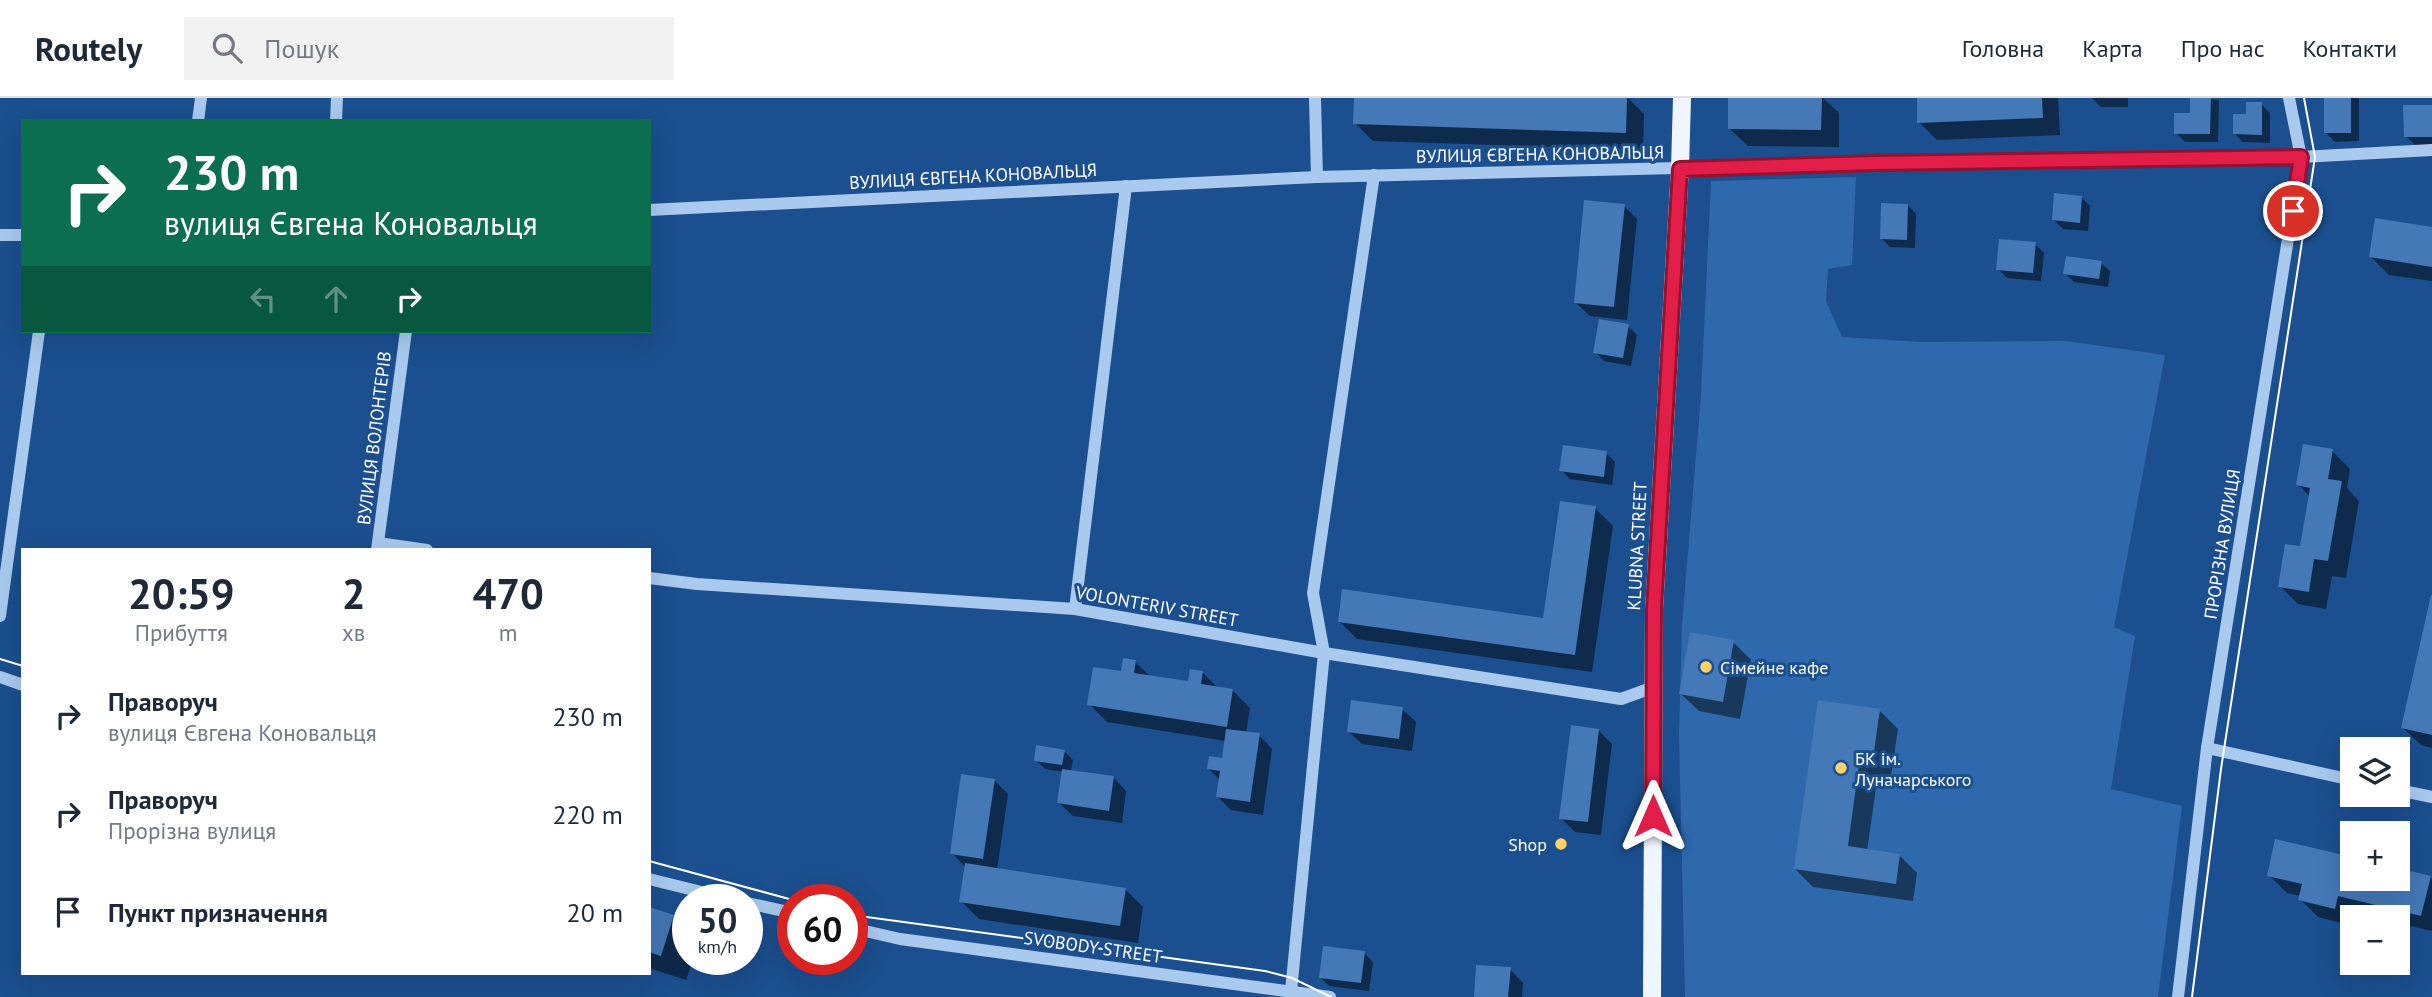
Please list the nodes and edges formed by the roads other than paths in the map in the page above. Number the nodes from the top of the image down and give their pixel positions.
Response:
1 (201, 98) edge
2 (337, 98) edge
3 (1315, 98) edge
4 (1682, 98) edge
5 (2289, 98) edge
6 (198, 119) edge
7 (335, 119) edge
8 (2432, 150) edge
9 (2301, 157) junction
10 (1680, 169) junction
11 (1374, 176) junction
12 (1317, 177) junction
13 (1126, 186) junction
14 (651, 210) edge
15 (21, 234) edge
16 (0, 235) edge
17 (39, 333) edge
18 (406, 333) edge
19 (378, 546) edge
20 (402, 548) edge
21 (651, 578) edge
22 (1075, 609) junction
23 (0, 616) edge
24 (1324, 653) junction
25 (0, 677) edge
26 (21, 684) edge
27 (1654, 687) junction
28 (2207, 748) junction
29 (2340, 777) edge
30 (2410, 792) edge
31 (2432, 797) edge
32 (651, 879) edge
33 (672, 885) edge
34 (868, 932) edge
35 (1291, 991) junction
36 (1330, 997) edge
37 (1652, 997) edge
38 (2178, 997) edge

1 - 6 street
2 - 7 street
3 - 12 street
4 - 10 main road, KLUBNA STREET
5 - 9 street, ПРОРІЗНА ВУЛИЦЯ
8 - 9 street, ВУЛИЦЯ ЄВГЕНА КОНОВАЛЬЦЯ
9 - 10 street, ВУЛИЦЯ ЄВГЕНА КОНОВАЛЬЦЯ
9 - 28 street, ПРОРІЗНА ВУЛИЦЯ
10 - 11 street, ВУЛИЦЯ ЄВГЕНА КОНОВАЛЬЦЯ
10 - 27 main road, KLUBNA STREET
11 - 12 street, ВУЛИЦЯ ЄВГЕНА КОНОВАЛЬЦЯ
11 - 24 street
12 - 13 street, ВУЛИЦЯ ЄВГЕНА КОНОВАЛЬЦЯ
13 - 14 street, ВУЛИЦЯ ЄВГЕНА КОНОВАЛЬЦЯ
13 - 22 street
15 - 16 street
17 - 23 street
18 - 19 street, ВУЛИЦЯ ВОЛОНТЕРІВ
19 - 20 street
21 - 22 street, VOLONTERIV STREET
22 - 24 street, VOLONTERIV STREET
24 - 27 street, VOLONTERIV STREET
24 - 35 street
25 - 26 street
27 - 37 main road, KLUBNA STREET
28 - 29 street
28 - 38 street, ПРОРІЗНА ВУЛИЦЯ
30 - 31 street
32 - 33 street
34 - 35 street, SVOBODY STREET
35 - 36 street, SVOBODY STREET

